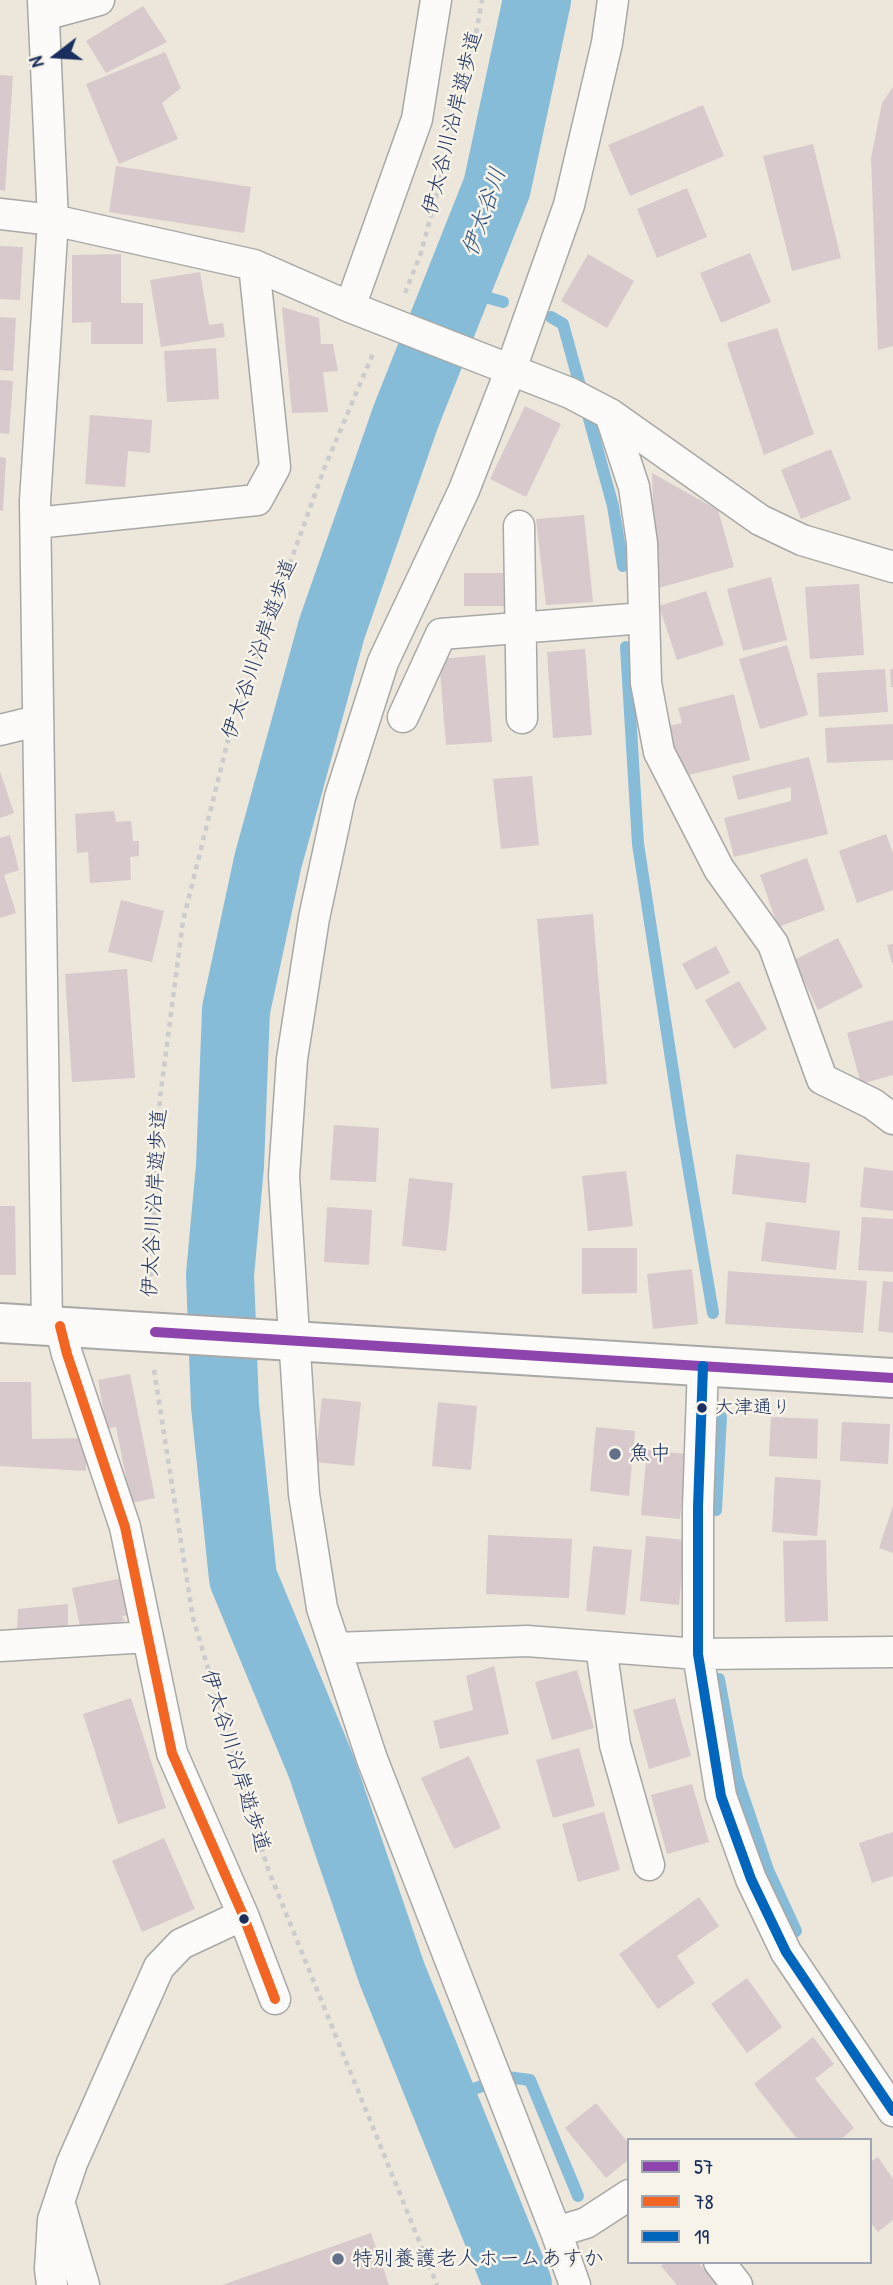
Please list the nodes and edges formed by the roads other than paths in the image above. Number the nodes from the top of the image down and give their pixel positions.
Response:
1 (99, 0) edge
2 (436, 0) edge
3 (613, 0) edge
4 (43, 8) edge
5 (0, 214) edge
6 (53, 220) junction
7 (254, 265) junction
8 (350, 307) junction
9 (504, 367) junction
10 (590, 403) junction
11 (36, 523) junction
12 (519, 526) dead end
13 (893, 567) edge
14 (645, 618) junction
15 (521, 628) junction
16 (403, 716) dead end
17 (522, 718) dead end
18 (37, 721) junction
19 (0, 730) edge
20 (893, 1119) edge
21 (0, 1323) edge
22 (53, 1326) junction
23 (289, 1341) junction
24 (703, 1366) junction
25 (893, 1378) edge
26 (149, 1637) junction
27 (0, 1646) edge
28 (601, 1647) junction
29 (335, 1648) junction
30 (893, 1652) edge
31 (698, 1654) junction
32 (649, 1865) dead end
33 (243, 1914) junction
34 (275, 1999) dead end
35 (893, 2111) edge
36 (627, 2196) edge
37 (59, 2202) junction
38 (556, 2232) junction
39 (721, 2264) edge
40 (52, 2285) edge
41 (84, 2285) edge
42 (575, 2285) edge
43 (737, 2285) edge

1 - 4 street
2 - 8 street
3 - 9 street
4 - 6 street
5 - 6 street
6 - 7 street
6 - 11 street
7 - 8 street
7 - 11 street
8 - 9 street
9 - 10 street
9 - 23 street
10 - 13 street
10 - 14 street
11 - 18 street
12 - 15 street
14 - 15 street
14 - 20 street
15 - 16 street
15 - 17 street
18 - 19 street
18 - 22 street
21 - 22 main road
22 - 23 main road
22 - 26 street
23 - 24 main road
23 - 29 street
24 - 25 main road
24 - 31 street
26 - 27 street
26 - 33 street
28 - 29 street
28 - 31 street
28 - 32 street
29 - 38 street
30 - 31 street
31 - 35 street
33 - 34 street
33 - 37 street
36 - 38 street
37 - 40 street
37 - 41 street
38 - 42 street
39 - 43 street

